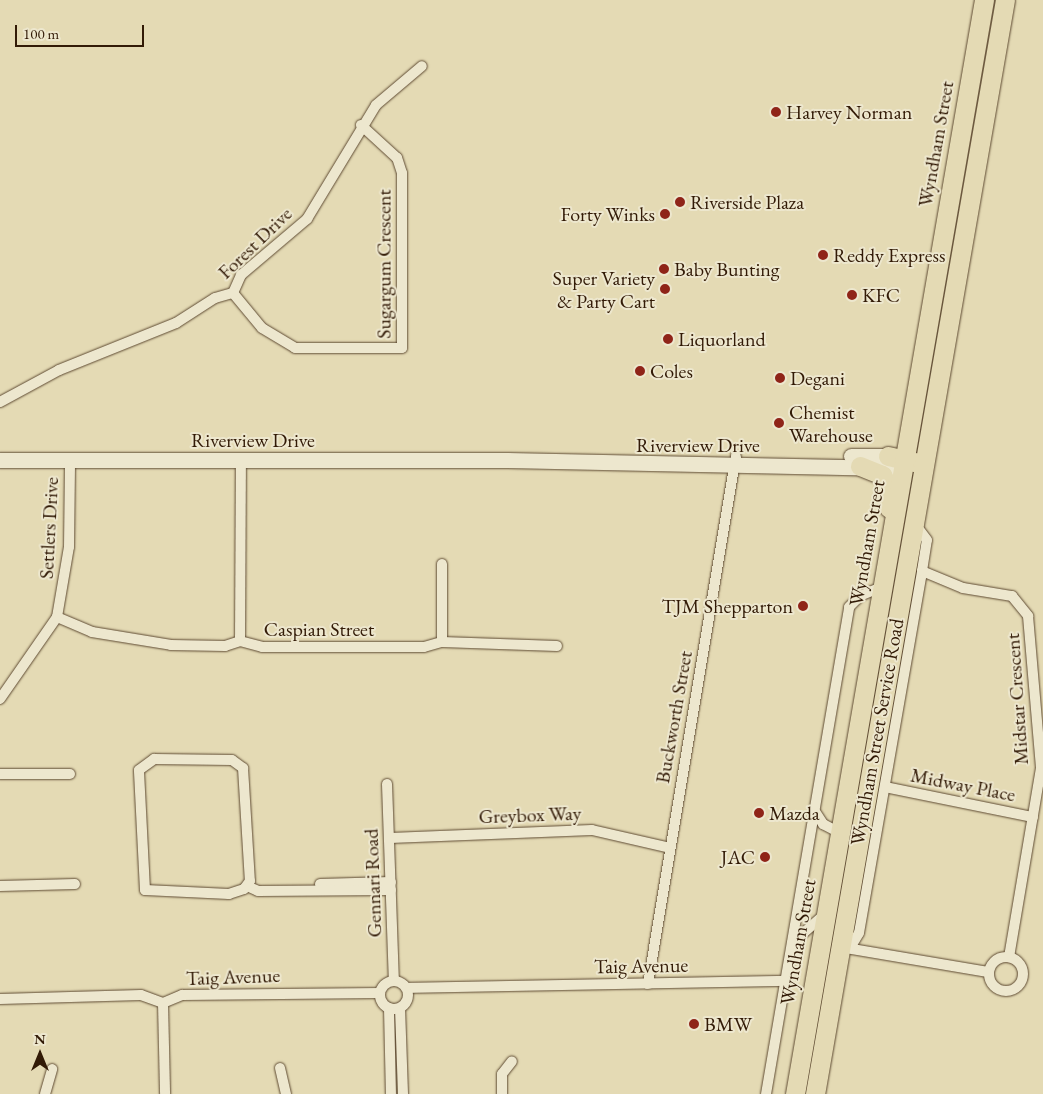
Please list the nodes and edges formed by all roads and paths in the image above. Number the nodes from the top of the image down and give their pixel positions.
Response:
1 (984, 0) edge
2 (1005, 0) edge
3 (998, 38) junction
4 (974, 56) junction
5 (422, 66) dead end
6 (361, 125) junction
7 (977, 150) junction
8 (954, 171) junction
9 (233, 293) junction
10 (947, 323) junction
11 (0, 402) edge
12 (0, 460) edge
13 (70, 460) junction
14 (241, 460) junction
15 (735, 461) junction
16 (900, 462) junction
17 (860, 466) junction
18 (920, 484) junction
19 (914, 522) junction
20 (442, 564) dead end
21 (922, 571) junction
22 (883, 585) junction
23 (57, 617) junction
24 (240, 641) junction
25 (442, 642) junction
26 (557, 646) dead end
27 (0, 699) edge
28 (0, 774) edge
29 (70, 774) dead end
30 (387, 784) dead end
31 (885, 787) junction
32 (814, 810) junction
33 (1033, 816) junction
34 (840, 833) junction
35 (390, 838) junction
36 (859, 840) junction
37 (670, 848) junction
38 (837, 852) junction
39 (249, 883) junction
40 (75, 884) dead end
41 (0, 886) edge
42 (391, 886) junction
43 (826, 914) junction
44 (792, 943) junction
45 (845, 948) junction
46 (1009, 957) junction
47 (988, 972) junction
48 (394, 981) junction
49 (786, 981) junction
50 (648, 984) junction
51 (407, 988) junction
52 (380, 993) junction
53 (0, 999) edge
54 (163, 1003) junction
55 (388, 1008) junction
56 (400, 1008) junction
57 (512, 1060) dead end
58 (280, 1068) dead end
59 (52, 1069) dead end
60 (817, 1089) edge
61 (769, 1091) edge
62 (45, 1094) edge
63 (165, 1094) edge
64 (286, 1094) edge
65 (391, 1094) edge
66 (403, 1094) edge
67 (502, 1094) edge
68 (794, 1094) edge

1 - 4 highway, Wyndham Street
2 - 3 highway, Wyndham Street
3 - 4 highway
3 - 7 highway, Wyndham Street
4 - 8 highway, Wyndham Street
5 - 6 street, Forest Drive
6 - 9 street, Forest Drive
6 - 9 street, Sugargum Crescent
7 - 8 highway
7 - 10 highway, Wyndham Street
8 - 16 highway, Wyndham Street
9 - 11 street, Forest Drive
10 - 16 highway
10 - 18 highway, Wyndham Street
12 - 13 street, Riverview Drive
13 - 14 street, Riverview Drive
13 - 23 street, Settlers Drive
14 - 15 street, Riverview Drive
14 - 24 street
15 - 16 street, Riverview Drive
15 - 17 street, Riverview Drive
15 - 37 street, Buckworth Street
16 - 17 street, Riverview Drive
16 - 18 highway
16 - 22 highway, Wyndham Street
17 - 22 highway
18 - 19 highway, Wyndham Street
19 - 21 street, Wyndham Street Service Road
19 - 36 highway, Wyndham Street
20 - 25 street
21 - 31 street, Wyndham Street Service Road
21 - 33 street, Midstar Crescent
22 - 32 street, Wyndham Street Service Road
22 - 34 highway, Wyndham Street
23 - 24 street, Caspian Street
23 - 27 street, Settlers Drive
24 - 25 street, Caspian Street
25 - 26 street, Caspian Street
28 - 29 street
30 - 35 street, Gennari Road
31 - 33 street, Midway Place
31 - 45 street, Wyndham Street Service Road
32 - 34 street, Wyndham Street Service Road
32 - 44 street, Wyndham Street Service Road
33 - 46 street, Midstar Crescent
34 - 36 highway
34 - 38 highway, Wyndham Street
35 - 37 street, Greybox Way
35 - 42 street, Gennari Road
36 - 38 highway
36 - 45 highway, Wyndham Street
37 - 50 street, Buckworth Street
38 - 43 highway, Wyndham Street
39 - 39 street
39 - 42 street
40 - 41 street
42 - 48 street, Gennari Road
43 - 44 street
43 - 68 highway, Wyndham Street
44 - 49 street, Wyndham Street Service Road
45 - 47 street
45 - 60 highway, Wyndham Street
46 - 47 street
46 - 47 street
48 - 51 street
48 - 52 street
49 - 50 street, Taig Avenue
49 - 61 street, Wyndham Street Service Road
50 - 51 street, Taig Avenue
51 - 56 street
52 - 54 street, Taig Avenue
52 - 55 street
53 - 54 street, Taig Avenue
54 - 63 street
55 - 56 street
55 - 65 street
56 - 66 street
57 - 67 street
58 - 64 street
59 - 62 street

